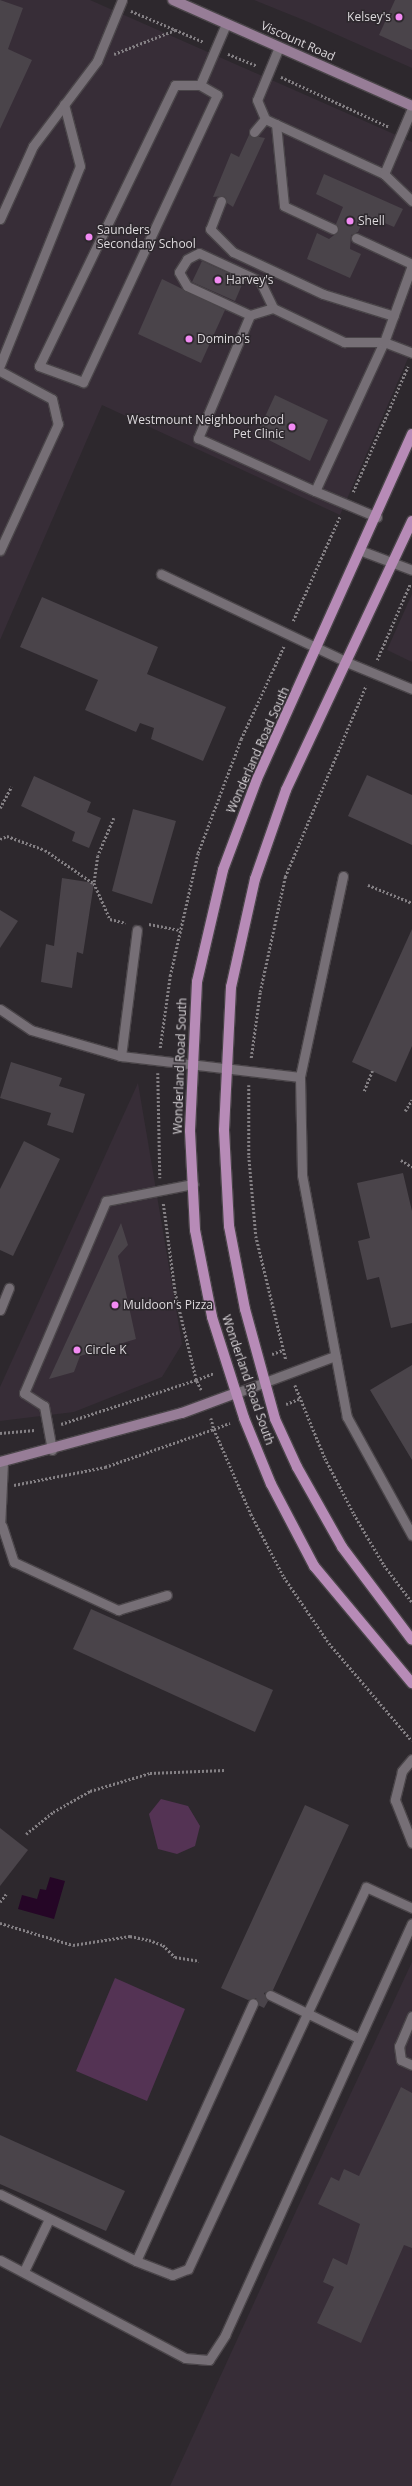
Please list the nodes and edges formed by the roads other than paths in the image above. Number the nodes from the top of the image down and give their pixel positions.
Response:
1 (173, 0) edge
2 (121, 3) edge
3 (226, 24) junction
4 (279, 47) junction
5 (200, 85) junction
6 (64, 104) junction
7 (412, 107) edge
8 (265, 119) junction
9 (276, 124) junction
10 (254, 132) dead end
11 (384, 174) junction
12 (221, 201) dead end
13 (412, 201) edge
14 (0, 219) edge
15 (333, 229) dead end
16 (356, 238) dead end
17 (412, 265) edge
18 (273, 308) junction
19 (250, 315) junction
20 (394, 316) junction
21 (384, 342) junction
22 (411, 357) edge
23 (0, 365) edge
24 (0, 371) edge
25 (412, 434) edge
26 (315, 491) junction
27 (377, 517) junction
28 (412, 521) edge
29 (0, 550) edge
30 (362, 551) junction
31 (393, 565) junction
32 (412, 570) edge
33 (161, 574) dead end
34 (318, 649) junction
35 (348, 663) junction
36 (412, 689) edge
37 (343, 876) dead end
38 (137, 930) road end
39 (0, 1009) edge
40 (121, 1056) junction
41 (192, 1065) junction
42 (226, 1066) junction
43 (300, 1077) junction
44 (193, 1184) junction
45 (9, 1288) dead end
46 (0, 1310) edge
47 (335, 1356) junction
48 (266, 1384) junction
49 (236, 1394) junction
50 (52, 1450) junction
51 (1, 1462) edge
52 (1, 1527) edge
53 (412, 1535) edge
54 (167, 1595) dead end
55 (412, 1640) edge
56 (412, 1684) edge
57 (412, 1760) edge
58 (412, 1842) edge
59 (412, 1908) edge
60 (412, 1923) edge
61 (270, 1995) dead end
62 (253, 2003) dead end
63 (309, 2014) junction
64 (412, 2016) edge
65 (358, 2038) junction
66 (412, 2065) edge
67 (0, 2194) edge
68 (49, 2219) junction
69 (0, 2260) edge
70 (136, 2261) junction
71 (24, 2271) junction

1 - 3 street, Viscount Road
2 - 6 lane
3 - 4 street, Viscount Road
3 - 5 lane
4 - 7 street, Viscount Road
4 - 8 lane
5 - 5 lane
6 - 14 lane
6 - 23 lane
7 - 11 lane
8 - 9 lane
8 - 10 lane
9 - 11 lane
9 - 15 lane
11 - 13 lane
12 - 20 lane
16 - 17 lane
17 - 20 lane
18 - 19 lane
18 - 19 lane
18 - 21 lane
19 - 26 lane
20 - 21 lane
21 - 22 lane
21 - 26 lane
24 - 29 lane
25 - 27 main road, Wonderland Road South
26 - 27 lane
27 - 30 main road, Wonderland Road South
28 - 31 main road, Wonderland Road South
30 - 31 lane
30 - 34 main road, Wonderland Road South
31 - 32 lane
31 - 35 main road, Wonderland Road South
33 - 34 lane
34 - 35 lane
34 - 41 main road, Wonderland Road South
35 - 36 lane
35 - 42 main road, Wonderland Road South
37 - 43 lane
38 - 40 lane
39 - 40 lane
40 - 41 lane
41 - 42 lane
41 - 44 main road, Wonderland Road South
42 - 43 lane
42 - 48 main road, Wonderland Road South
43 - 47 lane
44 - 49 main road, Wonderland Road South
44 - 50 lane
45 - 46 lane
47 - 48 lane
47 - 53 lane
48 - 49 lane
48 - 55 main road, Wonderland Road South
49 - 50 street
49 - 56 main road, Wonderland Road South
50 - 51 street
51 - 52 lane
52 - 54 lane
57 - 58 lane
59 - 63 lane
60 - 65 lane
61 - 63 lane
62 - 70 lane
63 - 65 lane
63 - 70 lane
64 - 66 lane
65 - 71 lane
67 - 68 lane
68 - 70 lane
68 - 71 lane
69 - 71 lane

